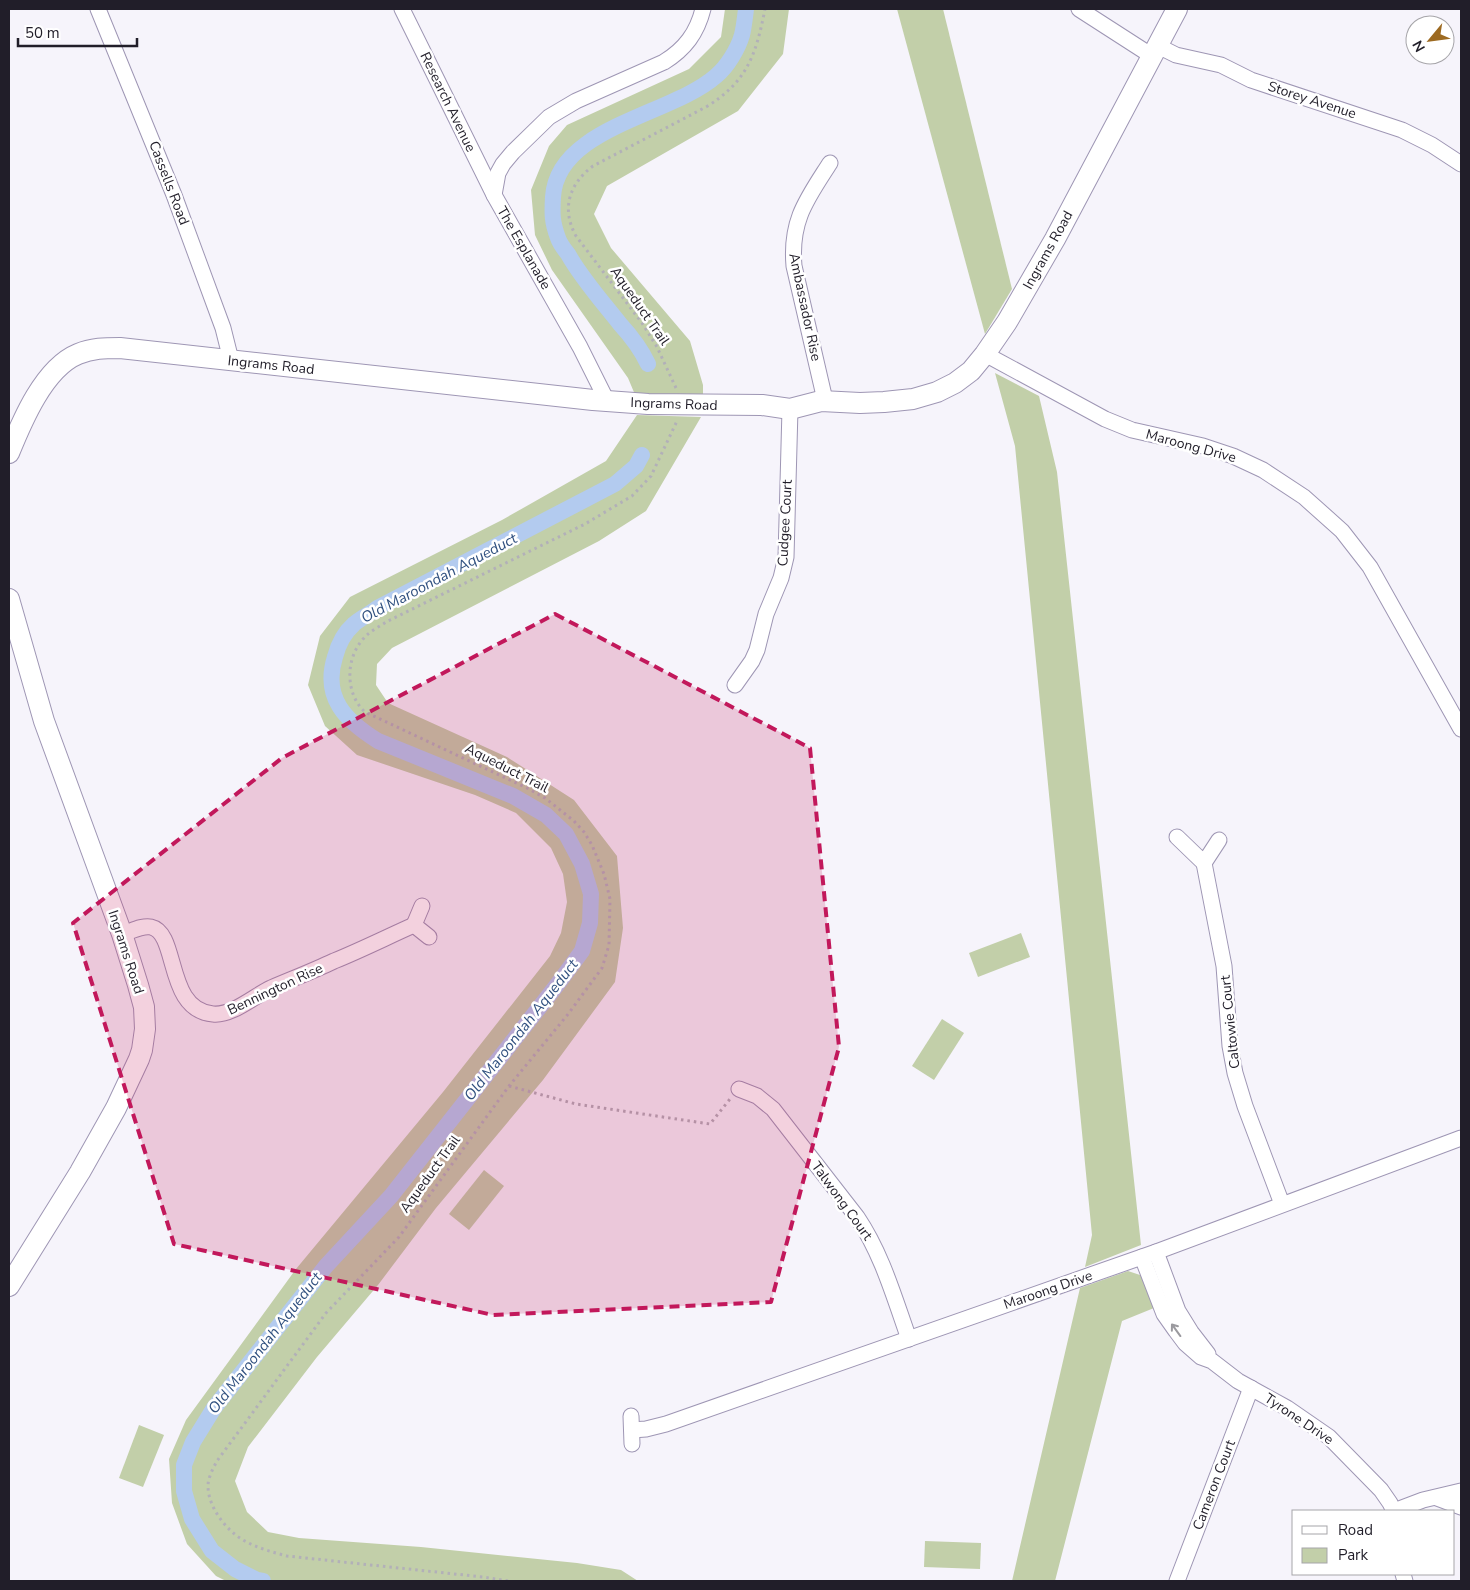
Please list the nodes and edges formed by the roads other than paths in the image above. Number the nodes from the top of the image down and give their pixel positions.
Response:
1 (98, 9) edge
2 (402, 9) edge
3 (703, 9) edge
4 (1079, 9) edge
5 (1177, 9) edge
6 (1155, 51) junction
7 (830, 162) dead end
8 (1461, 164) edge
9 (494, 195) junction
10 (985, 354) junction
11 (231, 360) junction
12 (825, 400) junction
13 (607, 401) junction
14 (790, 409) junction
15 (9, 453) edge
16 (9, 599) edge
17 (735, 685) dead end
18 (1461, 728) edge
19 (1177, 837) dead end
20 (1219, 840) dead end
21 (1204, 863) junction
22 (422, 906) dead end
23 (414, 925) junction
24 (122, 934) junction
25 (429, 937) dead end
26 (739, 1089) road end
27 (1461, 1138) edge
28 (1282, 1204) junction
29 (1149, 1255) junction
30 (9, 1286) edge
31 (908, 1339) junction
32 (1251, 1388) junction
33 (632, 1430) dead end
34 (1461, 1491) edge
35 (1437, 1498) junction
36 (1461, 1507) edge
37 (1393, 1510) edge
38 (1397, 1510) edge
39 (1177, 1581) edge

1 - 11 street, Cassells Road
2 - 9 street, Research Avenue
3 - 9 street, The Esplanade
4 - 6 street, Storey Avenue
5 - 6 street, Ingrams Road
6 - 8 street, Storey Avenue
6 - 10 street, Ingrams Road
7 - 12 street, Ambassador Rise
9 - 13 street, The Esplanade
10 - 12 street, Ingrams Road
10 - 18 street, Maroong Drive
11 - 13 street, Ingrams Road
11 - 15 street, Ingrams Road
12 - 14 street, Ingrams Road
13 - 14 street, Ingrams Road
14 - 17 street, Cudgee Court
16 - 24 street, Ingrams Road
19 - 21 street
20 - 21 street
21 - 28 street, Caltowie Court
22 - 23 street
23 - 24 street, Bennington Rise
23 - 25 street
24 - 30 street, Ingrams Road
26 - 31 street, Talwong Court
27 - 28 street, Maroong Drive
28 - 29 street, Maroong Drive
29 - 31 street, Maroong Drive
29 - 32 street, Tyrone Drive
31 - 33 street, Maroong Drive
32 - 37 street, Tyrone Drive
32 - 39 street, Cameron Court
34 - 35 street
35 - 36 street
35 - 38 street

